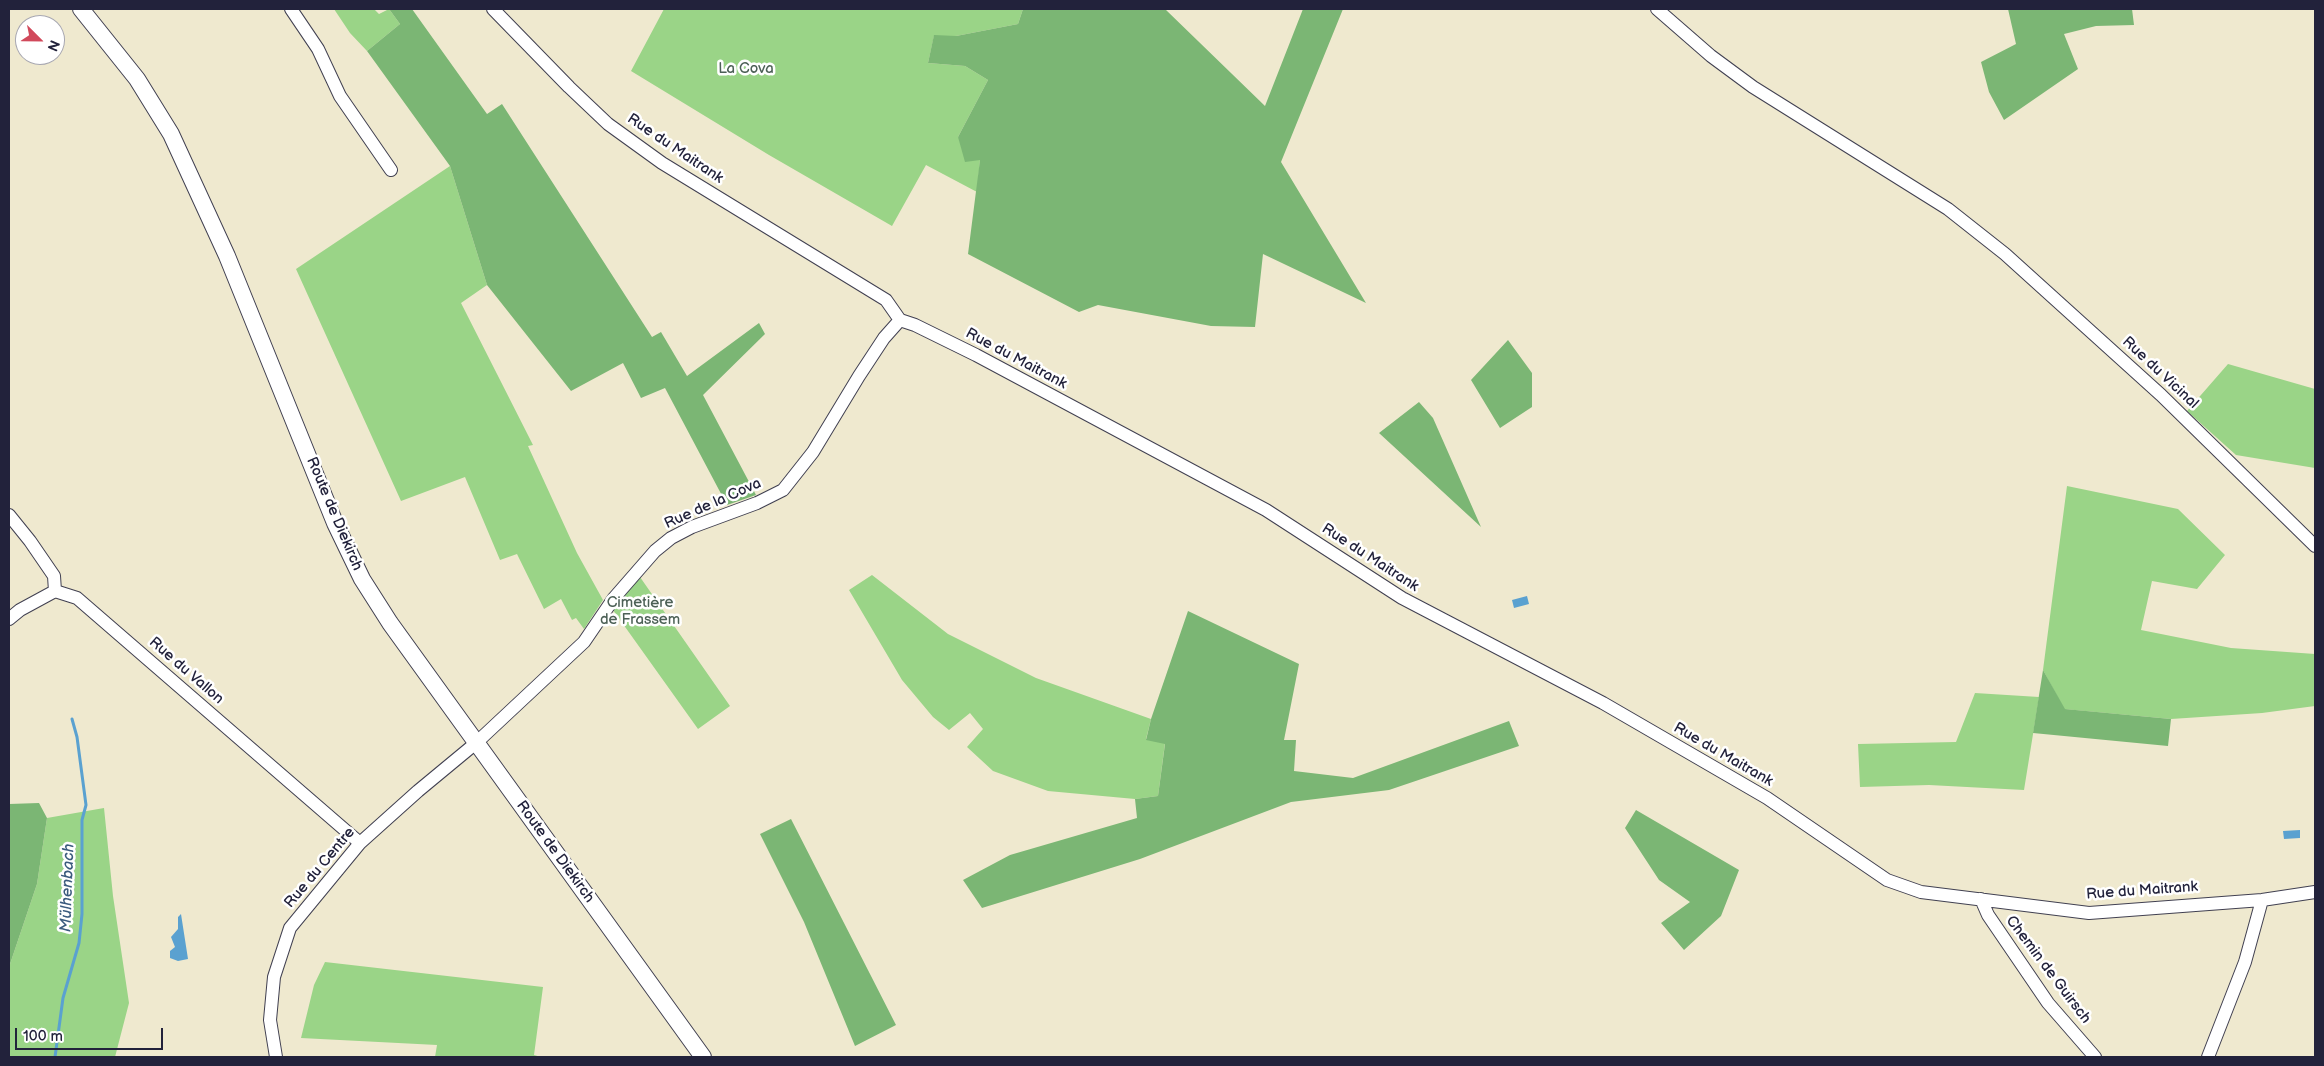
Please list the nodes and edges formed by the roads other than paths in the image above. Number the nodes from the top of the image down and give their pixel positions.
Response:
1 (81, 9) edge
2 (291, 9) edge
3 (493, 9) edge
4 (1657, 9) edge
5 (390, 170) dead end
6 (900, 320) junction
7 (9, 515) edge
8 (2315, 546) edge
9 (55, 590) junction
10 (9, 619) edge
11 (476, 744) junction
12 (360, 843) junction
13 (2315, 892) edge
14 (1981, 899) junction
15 (2262, 900) junction
16 (276, 1057) edge
17 (703, 1057) edge
18 (2095, 1057) edge
19 (2208, 1057) edge

1 - 11 main road, Route de Diekirch
2 - 5 street
3 - 6 street, Rue du Maitrank
4 - 8 street, Rue du Vicinal
6 - 11 street, Rue de la Cova
6 - 14 street, Rue du Maitrank
7 - 9 street
9 - 10 street
9 - 12 street, Rue du Vallon
11 - 12 street, Rue du Centre
11 - 17 main road, Route de Diekirch
12 - 16 street, Rue du Centre
13 - 15 street, Rue du Maitrank
14 - 15 street, Rue du Maitrank
14 - 18 street, Chemin de Guirsch
15 - 19 street

